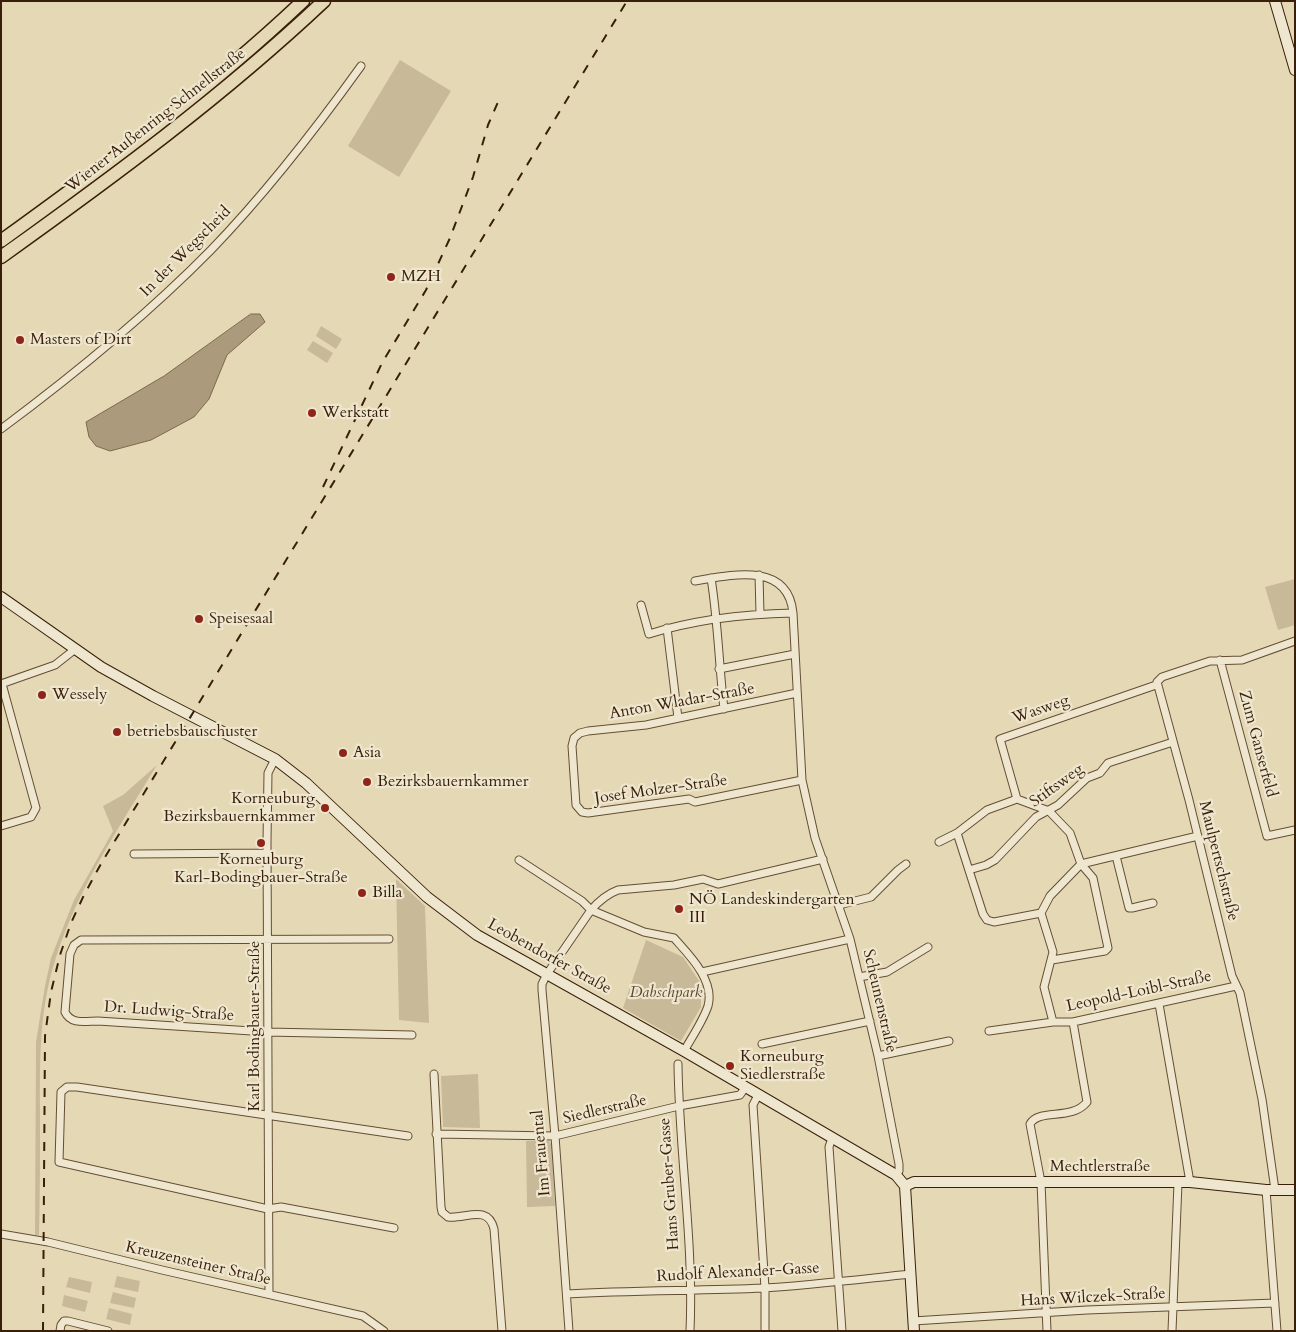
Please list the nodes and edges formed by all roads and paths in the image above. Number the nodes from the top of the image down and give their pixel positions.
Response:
1 (303, 1) edge
2 (324, 1) edge
3 (1275, 1) edge
4 (361, 66) dead end
5 (1295, 70) edge
6 (1, 241) edge
7 (1, 257) edge
8 (1, 430) edge
9 (759, 576) junction
10 (711, 578) junction
11 (695, 581) dead end
12 (1, 597) edge
13 (641, 605) dead end
14 (793, 613) junction
15 (760, 614) junction
16 (717, 618) junction
17 (667, 628) junction
18 (1295, 642) edge
19 (74, 650) junction
20 (795, 654) junction
21 (1220, 660) junction
22 (719, 669) junction
23 (2, 684) edge
24 (1156, 686) junction
25 (797, 693) junction
26 (724, 709) junction
27 (678, 718) junction
28 (1173, 742) junction
29 (275, 759) junction
30 (802, 780) junction
31 (1017, 799) junction
32 (1050, 811) junction
33 (582, 812) joint
34 (1, 826) edge
35 (1295, 830) edge
36 (957, 834) junction
37 (1198, 836) junction
38 (939, 842) dead end
39 (268, 853) junction
40 (134, 854) dead end
41 (1116, 856) junction
42 (823, 859) junction
43 (519, 860) dead end
44 (906, 864) dead end
45 (1081, 864) junction
46 (969, 870) junction
47 (1153, 903) dead end
48 (839, 905) junction
49 (591, 910) junction
50 (1041, 913) junction
51 (389, 939) dead end
52 (850, 939) junction
53 (268, 940) junction
54 (928, 947) dead end
55 (1052, 960) junction
56 (702, 972) junction
57 (547, 974) junction
58 (859, 977) junction
59 (1236, 986) junction
60 (1159, 1004) junction
61 (870, 1021) junction
62 (1053, 1022) junction
63 (1073, 1022) junction
64 (989, 1031) dead end
65 (267, 1032) junction
66 (412, 1036) dead end
67 (949, 1041) dead end
68 (762, 1044) dead end
69 (684, 1051) junction
70 (878, 1056) junction
71 (678, 1064) dead end
72 (434, 1074) dead end
73 (744, 1088) junction
74 (758, 1095) junction
75 (679, 1106) junction
76 (269, 1116) junction
77 (436, 1134) junction
78 (408, 1136) dead end
79 (555, 1136) junction
80 (832, 1138) junction
81 (896, 1175) junction
82 (1041, 1182) junction
83 (1190, 1182) junction
84 (1178, 1183) junction
85 (905, 1186) junction
86 (1271, 1190) junction
87 (1295, 1190) edge
88 (268, 1209) junction
89 (394, 1228) dead end
90 (1, 1234) edge
91 (911, 1274) junction
92 (839, 1281) junction
93 (765, 1288) junction
94 (692, 1291) junction
95 (269, 1294) junction
96 (567, 1294) junction
97 (1275, 1303) junction
98 (1172, 1308) junction
99 (1047, 1314) junction
100 (913, 1326) edge
101 (60, 1331) edge
102 (108, 1331) edge
103 (384, 1331) edge
104 (502, 1331) edge
105 (569, 1331) edge
106 (690, 1331) edge
107 (765, 1331) edge
108 (842, 1331) edge
109 (1047, 1331) edge
110 (1172, 1331) edge
111 (1277, 1331) edge

1 - 6 highway, Wiener Außenring Schnellstraße
2 - 7 highway, Wiener Außenring Schnellstraße
3 - 5 main road
4 - 8 street, In der Wegscheid
9 - 10 street
9 - 14 street, Scheunenstraße
9 - 15 street
10 - 11 street
10 - 16 street
12 - 19 main road, Leobendorfer Straße
13 - 17 street
14 - 15 street
14 - 20 street, Scheunenstraße
15 - 16 street
16 - 17 street
16 - 22 street
17 - 27 street
18 - 21 street
19 - 23 street
19 - 29 main road, Leobendorfer Straße
20 - 22 street
20 - 25 street, Scheunenstraße
21 - 24 street
21 - 35 street, Zum Ganserfeld
22 - 26 street
23 - 34 street
24 - 28 street, Maulpertschstraße
24 - 31 street, Wasweg
25 - 26 street, Anton Wladar-Straße
25 - 30 street, Scheunenstraße
26 - 27 street, Anton Wladar-Straße
27 - 33 street, Anton Wladar-Straße
28 - 32 street, Stiftsweg
28 - 37 street, Maulpertschstraße
29 - 39 street, Karl Bodingbauer-Straße
29 - 57 main road, Leobendorfer Straße
30 - 33 street, Josef Molzer-Straße
30 - 42 street, Scheunenstraße
31 - 32 street
31 - 36 street
32 - 45 street
32 - 46 street, Stiftsweg
36 - 38 street
36 - 46 street
37 - 41 street
37 - 59 street, Maulpertschstraße
39 - 40 street
39 - 53 street, Karl Bodingbauer-Straße
41 - 45 street
41 - 47 street
42 - 48 street, Scheunenstraße
42 - 49 street
43 - 49 street
44 - 48 street
45 - 50 street
45 - 55 street
46 - 50 street
48 - 52 street, Scheunenstraße
49 - 56 street
49 - 57 street
50 - 55 street
51 - 53 street
52 - 56 street
52 - 58 street, Scheunenstraße
53 - 65 street, Karl Bodingbauer-Straße
53 - 65 street, Dr. Ludwig-Straße
54 - 58 street
55 - 62 street
56 - 69 street
57 - 69 main road, Leobendorfer Straße
57 - 79 street, Im Frauental
58 - 61 street, Scheunenstraße
59 - 60 street, Leopold-Loibl-Straße
59 - 86 street, Maulpertschstraße
60 - 63 street, Leopold-Loibl-Straße
60 - 83 street
61 - 68 street
61 - 70 street, Scheunenstraße
62 - 63 street, Leopold-Loibl-Straße
62 - 64 street, Leopold-Loibl-Straße
63 - 82 street
65 - 66 street, Dr. Ludwig-Straße
65 - 76 street, Karl Bodingbauer-Straße
67 - 70 street
69 - 73 main road, Leobendorfer Straße
70 - 81 street, Scheunenstraße
71 - 75 street, Hans Gruber-Gasse
72 - 77 street
73 - 74 main road, Leobendorfer Straße
73 - 75 street, Siedlerstraße
74 - 80 main road, Leobendorfer Straße
74 - 93 street
75 - 79 street, Siedlerstraße
75 - 94 street, Hans Gruber-Gasse
76 - 78 street
76 - 88 street, Karl Bodingbauer-Straße
76 - 88 street
77 - 79 street, Siedlerstraße
77 - 104 street
79 - 96 street, Im Frauental
80 - 81 main road, Leobendorfer Straße
80 - 92 street
81 - 85 main road, Leobendorfer Straße
82 - 84 main road, Mechtlerstraße
82 - 85 main road, Mechtlerstraße
82 - 99 street
83 - 84 main road, Mechtlerstraße
83 - 86 main road, Mechtlerstraße
84 - 98 street
85 - 91 main road
86 - 87 main road, Mechtlerstraße
86 - 97 street, Maulpertschstraße
88 - 89 street
88 - 95 street, Karl Bodingbauer-Straße
90 - 95 street, Kreuzensteiner Straße
91 - 92 street, Rudolf Alexander-Gasse
91 - 100 main road
92 - 93 street, Rudolf Alexander-Gasse
92 - 108 street
93 - 94 street, Rudolf Alexander-Gasse
93 - 107 street
94 - 96 street, Rudolf Alexander-Gasse
94 - 106 street, Hans Gruber-Gasse
95 - 103 street, Kreuzensteiner Straße
96 - 105 street, Im Frauental
97 - 98 street, Hans Wilczek-Straße
97 - 111 street, Maulpertschstraße
98 - 99 street, Hans Wilczek-Straße
98 - 110 street
99 - 100 street, Hans Wilczek-Straße
99 - 109 street
101 - 102 street

